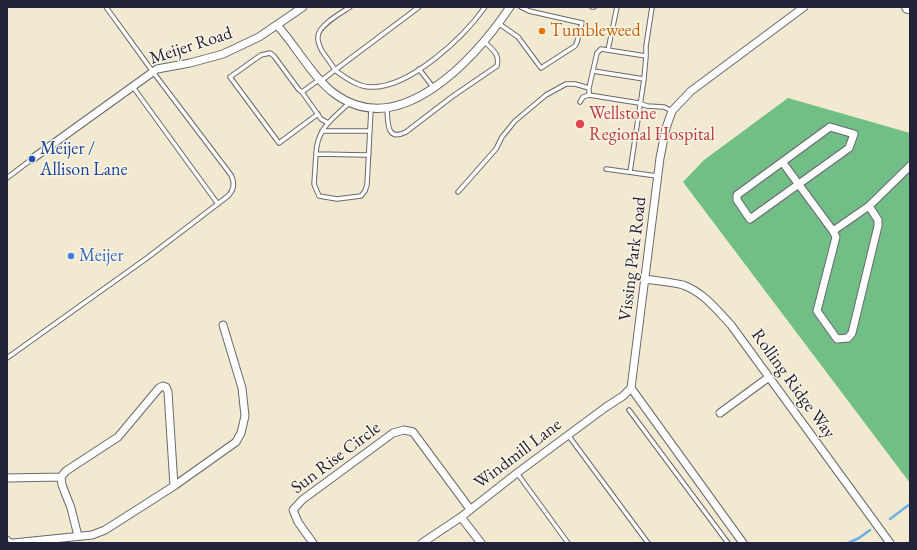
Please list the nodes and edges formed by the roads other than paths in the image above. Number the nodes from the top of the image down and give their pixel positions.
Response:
1 (106, 7) edge
2 (303, 7) edge
3 (350, 7) edge
4 (419, 7) edge
5 (485, 7) edge
6 (521, 7) edge
7 (617, 7) edge
8 (652, 7) edge
9 (804, 7) edge
10 (507, 8) edge
11 (498, 24) junction
12 (277, 25) junction
13 (484, 41) junction
14 (608, 50) junction
15 (646, 56) junction
16 (419, 69) junction
17 (335, 70) junction
18 (593, 71) junction
19 (153, 72) junction
20 (644, 78) junction
21 (321, 80) junction
22 (133, 86) junction
23 (433, 87) junction
24 (589, 88) junction
25 (302, 92) junction
26 (589, 96) junction
27 (580, 102) dead end
28 (349, 103) junction
29 (639, 103) junction
30 (386, 108) junction
31 (371, 109) junction
32 (672, 112) junction
33 (318, 114) junction
34 (328, 123) junction
35 (322, 131) junction
36 (369, 131) junction
37 (316, 154) junction
38 (369, 154) junction
39 (32, 159) joint
40 (783, 163) junction
41 (910, 166) edge
42 (606, 169) dead end
43 (630, 172) junction
44 (658, 176) junction
45 (7, 178) edge
46 (798, 184) junction
47 (458, 192) dead end
48 (218, 204) junction
49 (869, 206) junction
50 (833, 231) junction
51 (645, 279) junction
52 (223, 325) dead end
53 (7, 358) edge
54 (769, 377) junction
55 (631, 388) junction
56 (629, 410) dead end
57 (720, 414) dead end
58 (568, 435) junction
59 (517, 473) junction
60 (61, 477) junction
61 (7, 478) edge
62 (174, 486) junction
63 (470, 510) junction
64 (461, 517) junction
65 (78, 536) junction
66 (7, 538) edge
67 (16, 543) edge
68 (313, 543) edge
69 (422, 543) edge
70 (481, 543) edge
71 (568, 543) edge
72 (648, 543) edge
73 (728, 543) edge
74 (743, 543) edge
75 (890, 543) edge

1 - 19 lane
2 - 12 street, Meijer Road
3 - 17 lane
4 - 17 lane
5 - 16 lane
6 - 11 lane
7 - 14 lane
8 - 15 lane
9 - 32 street, Vissing Park Road
10 - 11 street
11 - 13 street
12 - 19 street, Meijer Road
12 - 21 street
13 - 23 street
13 - 30 lane
14 - 15 lane
14 - 18 lane
15 - 20 lane
16 - 17 lane
16 - 23 lane
17 - 21 lane
18 - 20 lane
18 - 24 lane
19 - 22 street, Meijer Road
19 - 48 lane
20 - 29 lane
21 - 25 lane
21 - 28 street
22 - 39 street, Meijer Road
22 - 48 lane
23 - 30 street
24 - 26 lane
24 - 47 lane
25 - 33 lane
25 - 33 lane
26 - 27 lane
26 - 29 lane
28 - 31 street
28 - 34 lane
29 - 32 lane
29 - 43 lane
30 - 31 street
31 - 36 lane
32 - 44 street, Vissing Park Road
33 - 34 lane
34 - 35 lane
35 - 36 lane
35 - 37 lane
36 - 38 lane
37 - 38 lane
37 - 38 lane
39 - 45 lane
40 - 46 street
40 - 46 street
40 - 46 street
41 - 49 street
42 - 43 lane
43 - 44 lane
44 - 51 street, Vissing Park Road
46 - 50 street
48 - 53 lane
49 - 50 street
49 - 50 street
51 - 54 street, Rolling Ridge Way
51 - 55 street, Vissing Park Road
52 - 62 street
54 - 57 street
54 - 75 street, Rolling Ridge Way
55 - 58 street, Windmill Lane
55 - 74 street
56 - 73 lane
58 - 59 street, Windmill Lane
58 - 72 lane
59 - 63 street, Windmill Lane
59 - 71 lane
60 - 61 street
60 - 62 street
60 - 65 street
62 - 65 street
63 - 64 street, Windmill Lane
63 - 68 street, Sun Rise Circle
64 - 69 street, Windmill Lane
64 - 70 street
65 - 67 street
66 - 67 lane

